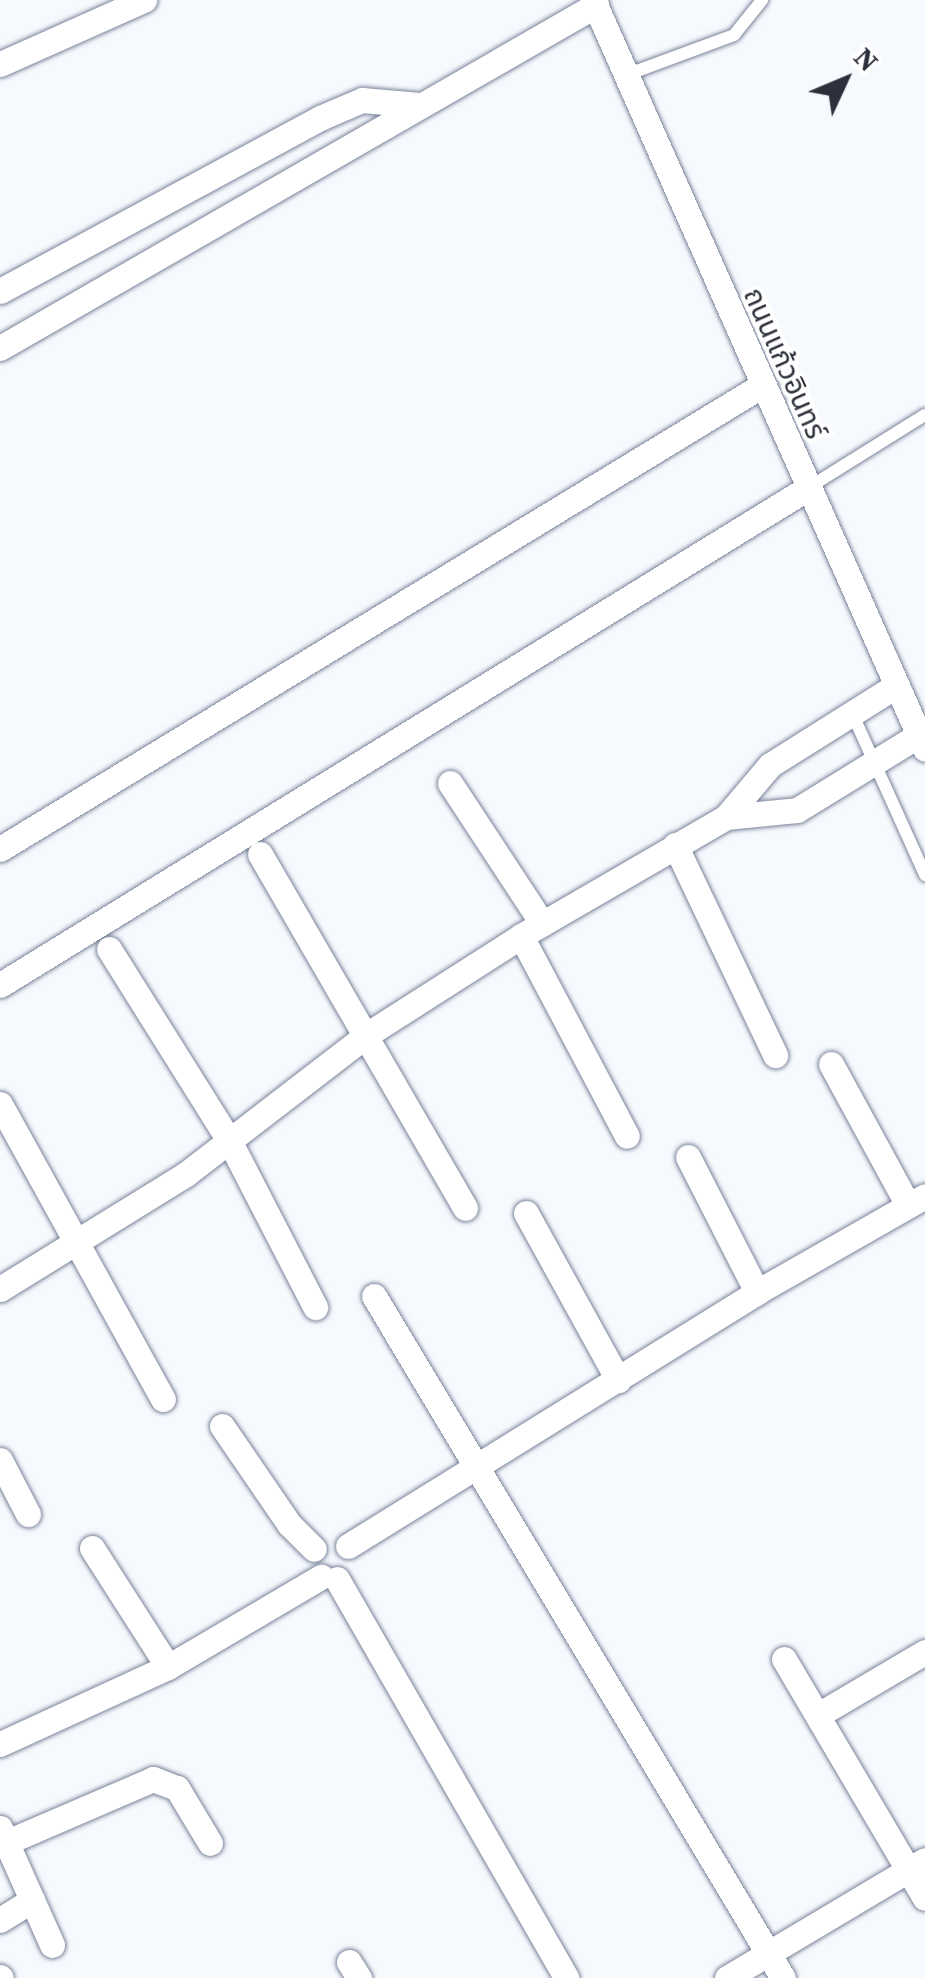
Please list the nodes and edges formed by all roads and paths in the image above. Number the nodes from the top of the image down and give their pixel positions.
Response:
1 (144, 0) edge
2 (762, 0) edge
3 (595, 3) edge
4 (0, 64) edge
5 (626, 75) junction
6 (420, 105) junction
7 (0, 291) edge
8 (0, 348) edge
9 (761, 386) junction
10 (925, 415) edge
11 (808, 488) junction
12 (896, 684) junction
13 (852, 713) junction
14 (922, 742) edge
15 (875, 762) junction
16 (450, 782) dead end
17 (726, 817) junction
18 (674, 844) junction
19 (0, 849) edge
20 (260, 854) dead end
21 (925, 875) edge
22 (532, 930) junction
23 (109, 949) dead end
24 (0, 984) edge
25 (368, 1034) junction
26 (776, 1055) dead end
27 (831, 1064) dead end
28 (0, 1104) edge
29 (628, 1136) dead end
30 (230, 1142) junction
31 (688, 1157) dead end
32 (917, 1201) edge
33 (465, 1208) dead end
34 (526, 1214) dead end
35 (81, 1240) junction
36 (0, 1290) edge
37 (757, 1292) junction
38 (374, 1296) dead end
39 (315, 1307) dead end
40 (618, 1380) junction
41 (163, 1399) dead end
42 (222, 1426) dead end
43 (0, 1460) edge
44 (475, 1465) junction
45 (28, 1514) dead end
46 (348, 1546) junction
47 (92, 1548) dead end
48 (314, 1549) junction
49 (329, 1578) junction
50 (925, 1652) edge
51 (784, 1659) dead end
52 (168, 1668) junction
53 (818, 1714) junction
54 (0, 1744) edge
55 (3, 1835) edge
56 (210, 1843) dead end
57 (916, 1865) edge
58 (925, 1898) edge
59 (32, 1900) junction
60 (0, 1920) edge
61 (52, 1945) dead end
62 (768, 1954) junction
63 (566, 1978) edge
64 (727, 1978) edge
65 (783, 1978) edge

1 - 4 street
2 - 5 lane
3 - 5 street, ถนนแก้วอินทร์
3 - 6 street
5 - 9 street, ถนนแก้วอินทร์
6 - 7 street
6 - 8 street
9 - 11 street, ถนนแก้วอินทร์
9 - 19 street
10 - 11 lane
11 - 12 street, ถนนแก้วอินทร์
11 - 24 street
12 - 13 street
12 - 14 street, ถนนแก้วอินทร์
13 - 15 lane
13 - 17 street
14 - 15 street
15 - 17 street
15 - 21 lane
16 - 22 street
17 - 18 street
18 - 22 street
18 - 26 street
20 - 25 street
22 - 25 street
22 - 29 street
23 - 30 street
25 - 30 street
25 - 33 street
27 - 32 street
28 - 35 street
30 - 35 street
30 - 39 street
31 - 37 street
32 - 37 street
34 - 40 street
35 - 36 street
35 - 41 street
37 - 40 street
38 - 44 street
40 - 44 street
42 - 48 street
43 - 45 street
44 - 46 street
44 - 62 street
46 - 48 street
46 - 49 street
47 - 52 street
48 - 49 street
49 - 52 street
49 - 63 street
50 - 53 street
51 - 53 street
52 - 54 street
53 - 57 street
55 - 56 street
55 - 59 street
57 - 58 street
57 - 62 street
59 - 60 street
59 - 61 street
62 - 64 street
62 - 65 street

